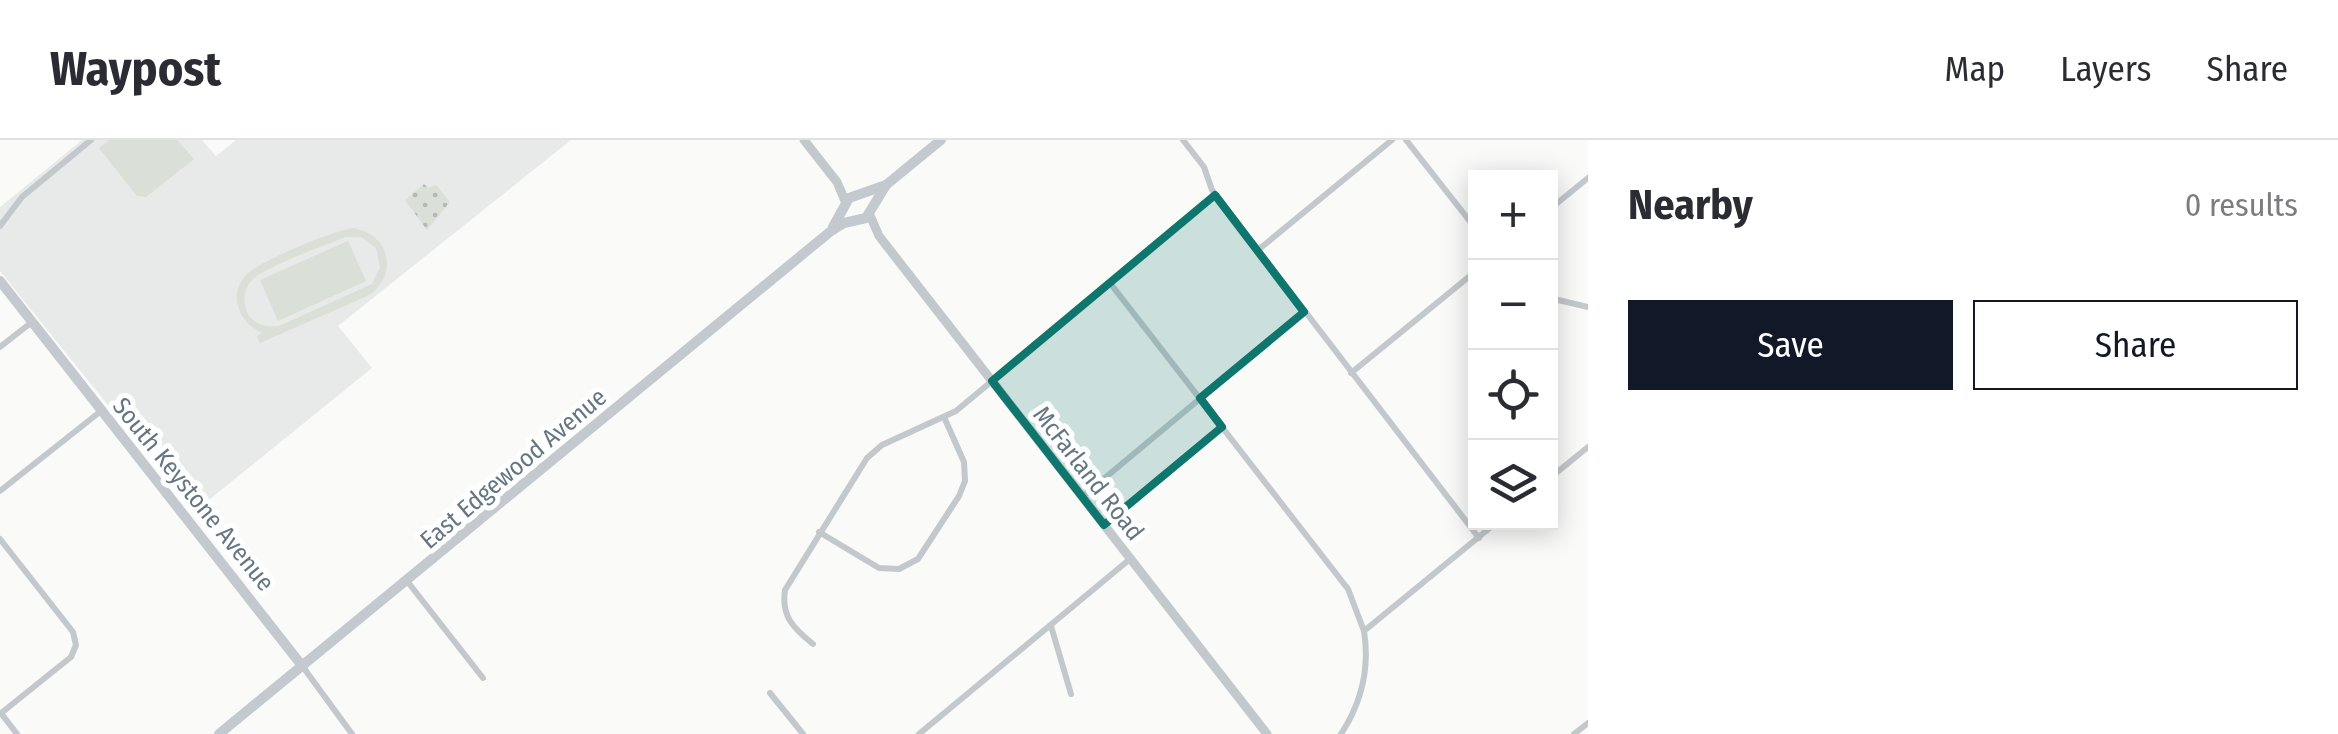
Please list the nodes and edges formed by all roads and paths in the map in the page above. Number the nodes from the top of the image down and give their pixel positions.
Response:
1 (91, 140) edge
2 (804, 140) edge
3 (940, 140) edge
4 (1184, 140) edge
5 (1392, 140) edge
6 (1406, 140) edge
7 (1588, 178) edge
8 (837, 182) junction
9 (886, 185) junction
10 (1215, 195) junction
11 (860, 196) junction
12 (1558, 202) edge
13 (845, 206) junction
14 (870, 211) junction
15 (1468, 219) edge
16 (856, 221) junction
17 (0, 226) edge
18 (831, 231) junction
19 (879, 236) junction
20 (1258, 250) junction
21 (1468, 277) edge
22 (0, 282) edge
23 (1110, 283) junction
24 (1558, 300) edge
25 (1588, 307) edge
26 (1304, 312) junction
27 (32, 322) junction
28 (0, 348) edge
29 (1350, 373) junction
30 (992, 381) junction
31 (1200, 398) junction
32 (101, 411) junction
33 (944, 417) junction
34 (1222, 427) junction
35 (1588, 447) edge
36 (1558, 471) edge
37 (0, 491) edge
38 (1082, 497) junction
39 (1104, 524) junction
40 (1488, 530) edge
41 (819, 532) junction
42 (1479, 538) junction
43 (0, 539) edge
44 (1130, 559) junction
45 (407, 581) junction
46 (1051, 626) junction
47 (1364, 631) junction
48 (812, 644) dead end
49 (304, 667) junction
50 (483, 678) dead end
51 (770, 694) dead end
52 (1071, 694) dead end
53 (0, 713) edge
54 (1588, 723) edge
55 (17, 734) edge
56 (220, 734) edge
57 (352, 734) edge
58 (802, 734) edge
59 (919, 734) edge
60 (1266, 734) edge
61 (1341, 734) edge
62 (1574, 734) edge

1 - 17 street
2 - 8 street
3 - 9 main road, East Edgewood Avenue
4 - 10 street
5 - 20 street
6 - 15 street
7 - 12 street
8 - 11 street
8 - 13 street
9 - 11 main road, East Edgewood Avenue
9 - 14 main road, East Edgewood Avenue
10 - 20 street
10 - 23 street
11 - 13 main road, East Edgewood Avenue
11 - 14 main road
13 - 16 main road
13 - 18 main road, East Edgewood Avenue
14 - 16 main road, East Edgewood Avenue
14 - 19 street, McFarland Road
16 - 18 main road, East Edgewood Avenue
16 - 19 street, McFarland Road
18 - 45 main road, East Edgewood Avenue
19 - 30 street, McFarland Road
20 - 26 street
21 - 29 street
22 - 27 main road, South Keystone Avenue
23 - 30 street
23 - 31 street
24 - 25 street
26 - 29 street
26 - 31 street
27 - 28 street
27 - 32 main road, South Keystone Avenue
29 - 42 street
30 - 33 street
30 - 38 street, McFarland Road
31 - 34 street
31 - 38 street
32 - 37 street
32 - 49 main road, South Keystone Avenue
33 - 41 street
33 - 41 street
34 - 39 street
34 - 47 street
35 - 36 street
38 - 39 street, McFarland Road
39 - 44 street, McFarland Road
40 - 42 street
41 - 48 street
42 - 47 street
43 - 53 street
44 - 46 street
44 - 60 street, McFarland Road
45 - 49 main road, East Edgewood Avenue
45 - 50 street
46 - 52 street
46 - 59 street
47 - 61 street
49 - 56 main road, East Edgewood Avenue
49 - 57 street, South Keystone Avenue
51 - 58 street
53 - 55 street
54 - 62 street

